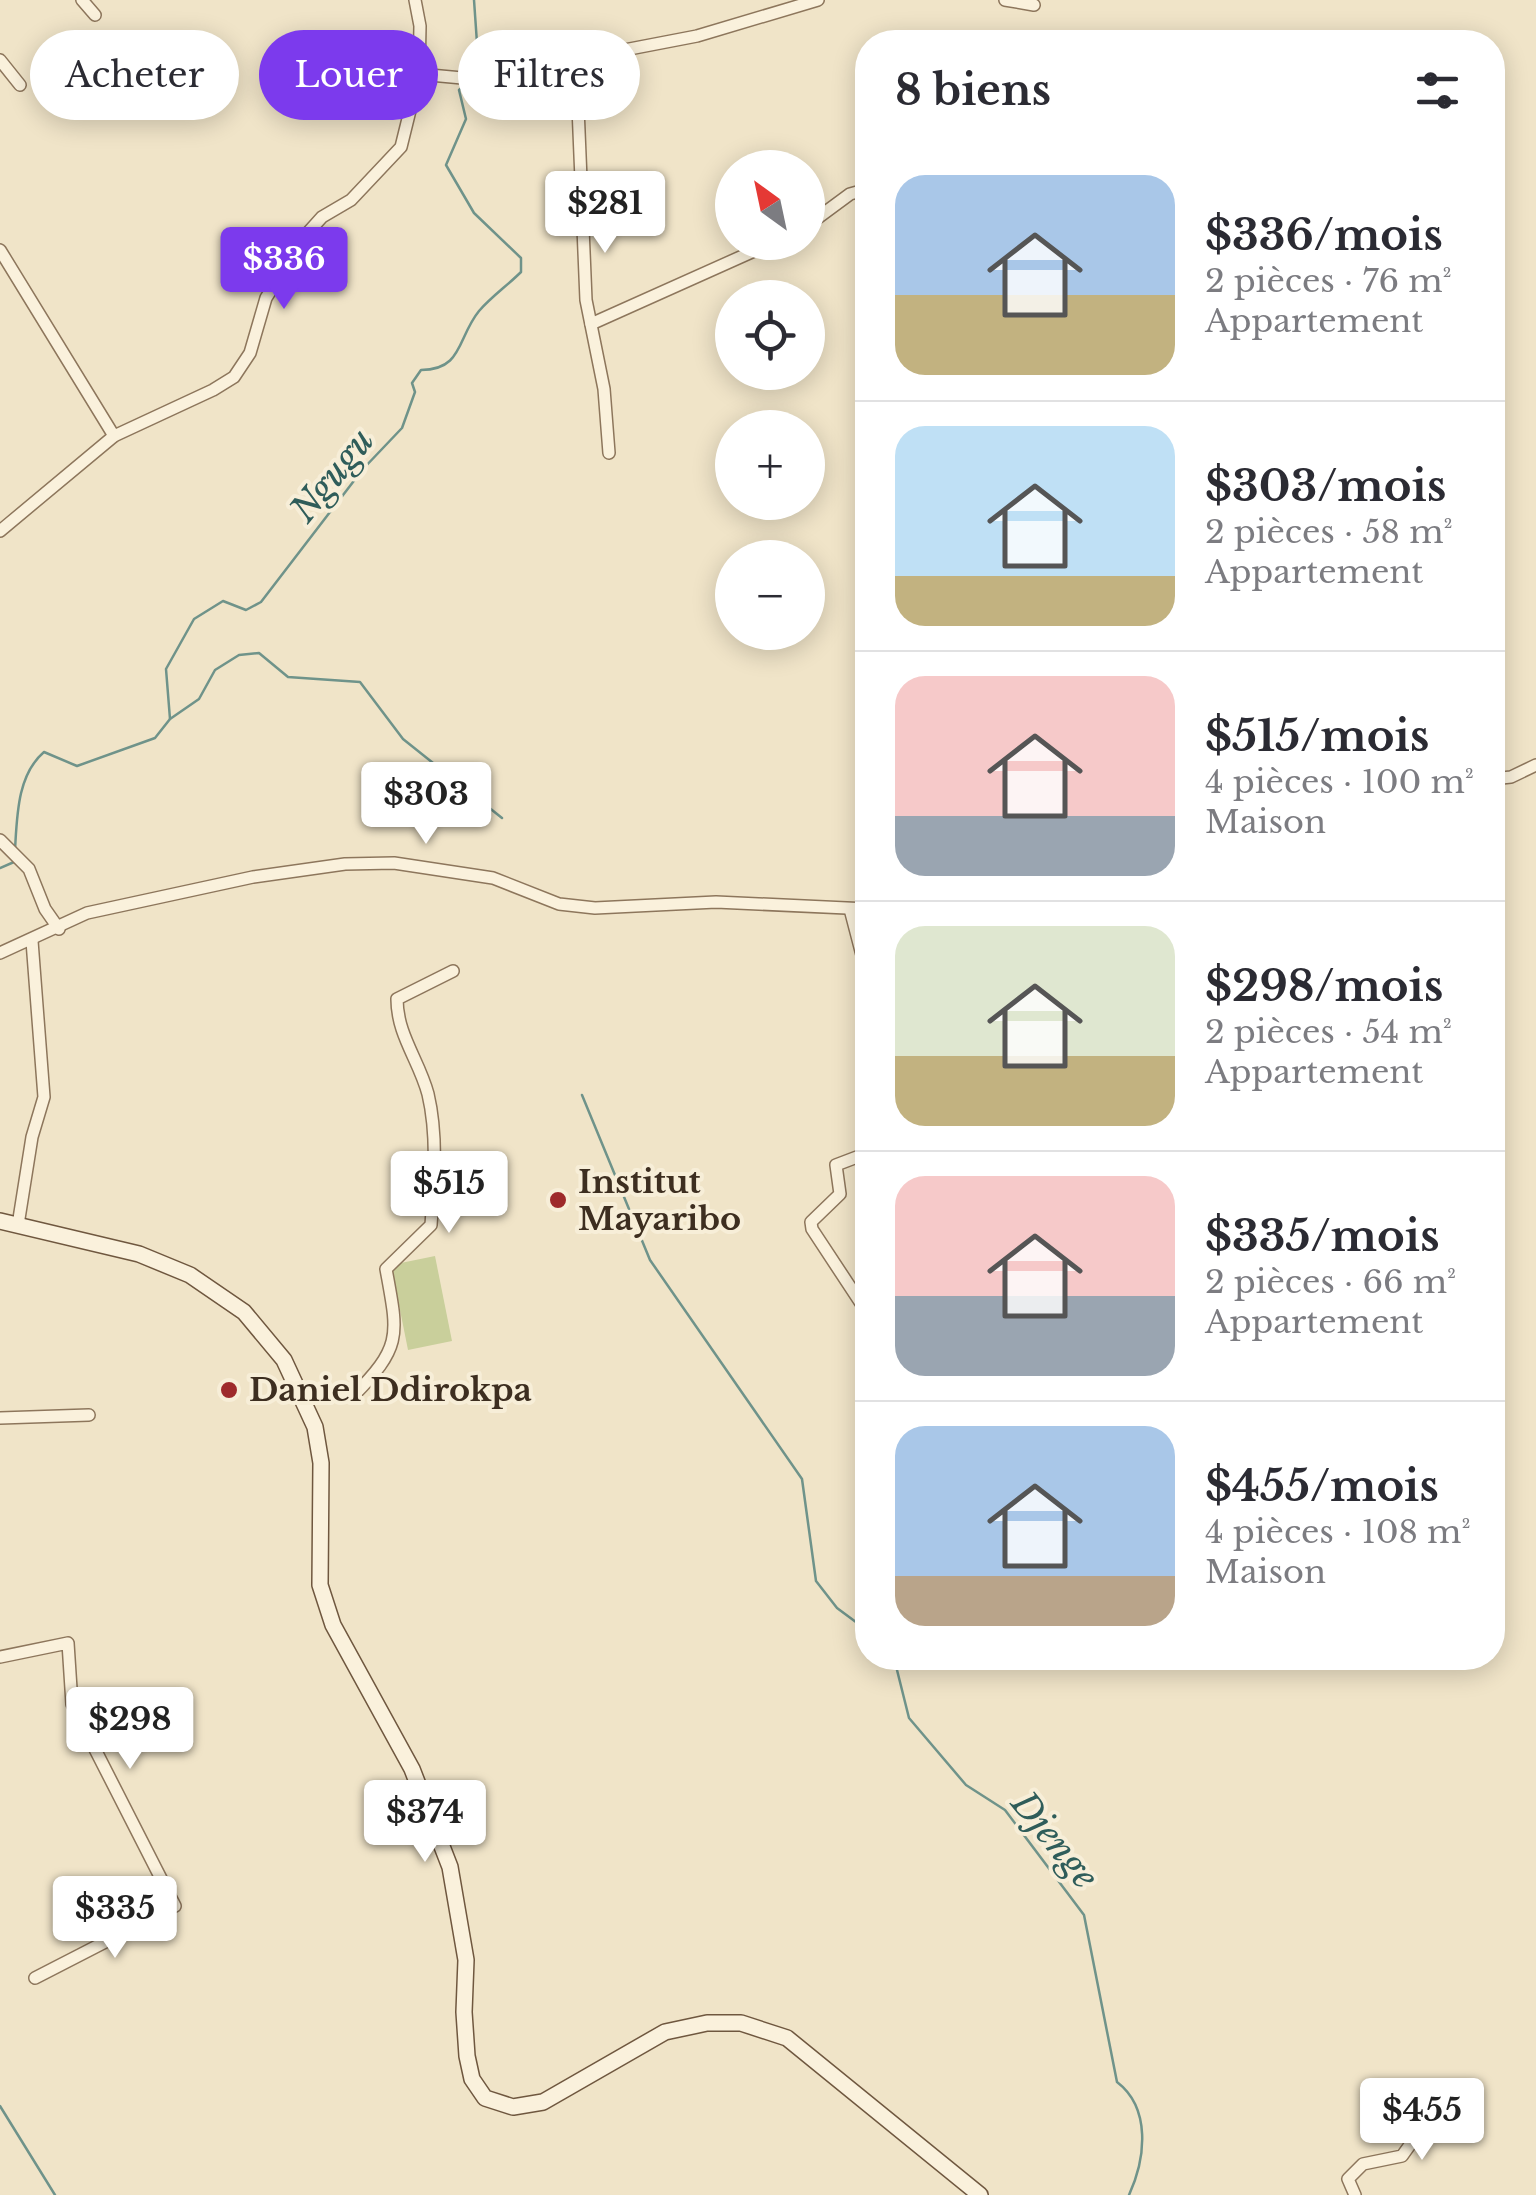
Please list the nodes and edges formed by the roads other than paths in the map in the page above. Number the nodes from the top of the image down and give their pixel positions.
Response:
1 (82, 0) edge
2 (415, 0) edge
3 (818, 0) edge
4 (1005, 0) edge
5 (1034, 5) dead end
6 (95, 15) dead end
7 (420, 30) edge
8 (640, 47) edge
9 (0, 60) edge
10 (20, 85) dead end
11 (408, 120) edge
12 (579, 120) edge
13 (855, 193) edge
14 (825, 212) edge
15 (0, 250) edge
16 (734, 260) edge
17 (591, 324) junction
18 (114, 436) junction
19 (610, 453) dead end
20 (0, 531) edge
21 (1536, 765) edge
22 (1505, 778) edge
23 (1, 841) edge
24 (850, 908) junction
25 (855, 908) edge
26 (855, 927) edge
27 (58, 929) junction
28 (32, 941) junction
29 (0, 953) edge
30 (453, 971) dead end
31 (855, 1157) edge
32 (0, 1221) edge
33 (18, 1224) junction
34 (855, 1294) edge
35 (300, 1390) junction
36 (89, 1416) dead end
37 (0, 1418) edge
38 (0, 1657) edge
39 (35, 1978) dead end
40 (1450, 2098) dead end
41 (980, 2195) edge
42 (1354, 2195) edge

1 - 6 street
2 - 7 street
3 - 8 street
4 - 5 street
9 - 10 street
11 - 18 street
12 - 17 street
13 - 14 street
15 - 18 street
16 - 17 street
17 - 19 street
18 - 20 street
21 - 22 street
23 - 27 street
24 - 25 street
24 - 26 street
24 - 27 street
27 - 28 street
28 - 29 street
28 - 33 street
30 - 35 street
31 - 34 street
32 - 33 main road
33 - 35 main road
35 - 41 main road
36 - 37 street
38 - 39 street
40 - 42 street

